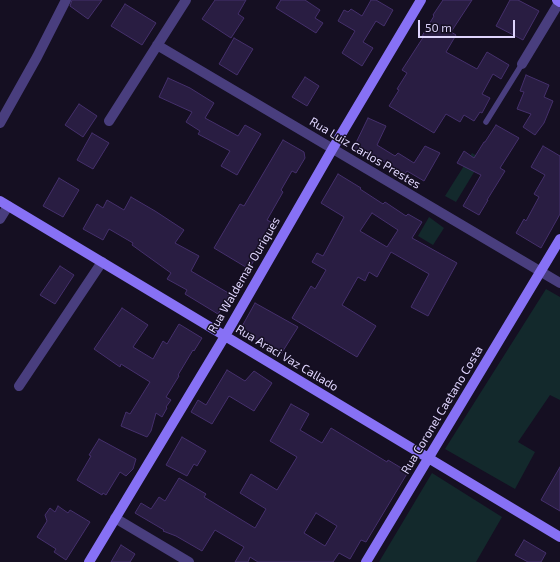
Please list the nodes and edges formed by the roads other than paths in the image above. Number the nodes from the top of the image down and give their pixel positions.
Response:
1 (66, 0) edge
2 (186, 0) edge
3 (420, 0) edge
4 (557, 0) edge
5 (560, 2) edge
6 (157, 45) junction
7 (522, 64) joint
8 (109, 121) dead end
9 (486, 122) dead end
10 (0, 123) edge
11 (333, 148) junction
12 (4, 204) edge
13 (0, 219) edge
14 (560, 239) edge
15 (102, 262) junction
16 (540, 271) junction
17 (560, 283) edge
18 (225, 336) junction
19 (19, 386) dead end
20 (428, 458) junction
21 (115, 518) junction
22 (560, 537) edge
23 (89, 562) edge
24 (189, 562) edge
25 (366, 562) edge

1 - 10 street
2 - 6 street
3 - 11 street, Rua Waldemar Ouriques
4 - 5 street
5 - 7 street
6 - 8 street
6 - 11 street, Rua Luiz Carlos Prestes
7 - 9 lane
11 - 16 street, Rua Luiz Carlos Prestes
11 - 18 street, Rua Waldemar Ouriques
12 - 13 street
12 - 15 street, Rua Araci Vaz Callado
14 - 16 street, Rua Coronel Caetano Costa
15 - 18 street, Rua Araci Vaz Callado
15 - 19 street
16 - 17 street, Rua Luiz Carlos Prestes
16 - 20 street, Rua Coronel Caetano Costa
18 - 20 street, Rua Araci Vaz Callado
18 - 21 street, Rua Waldemar Ouriques
20 - 22 street, Rua Araci Vaz Callado
20 - 25 street, Rua Coronel Caetano Costa
21 - 23 street, Rua Waldemar Ouriques
21 - 24 street

